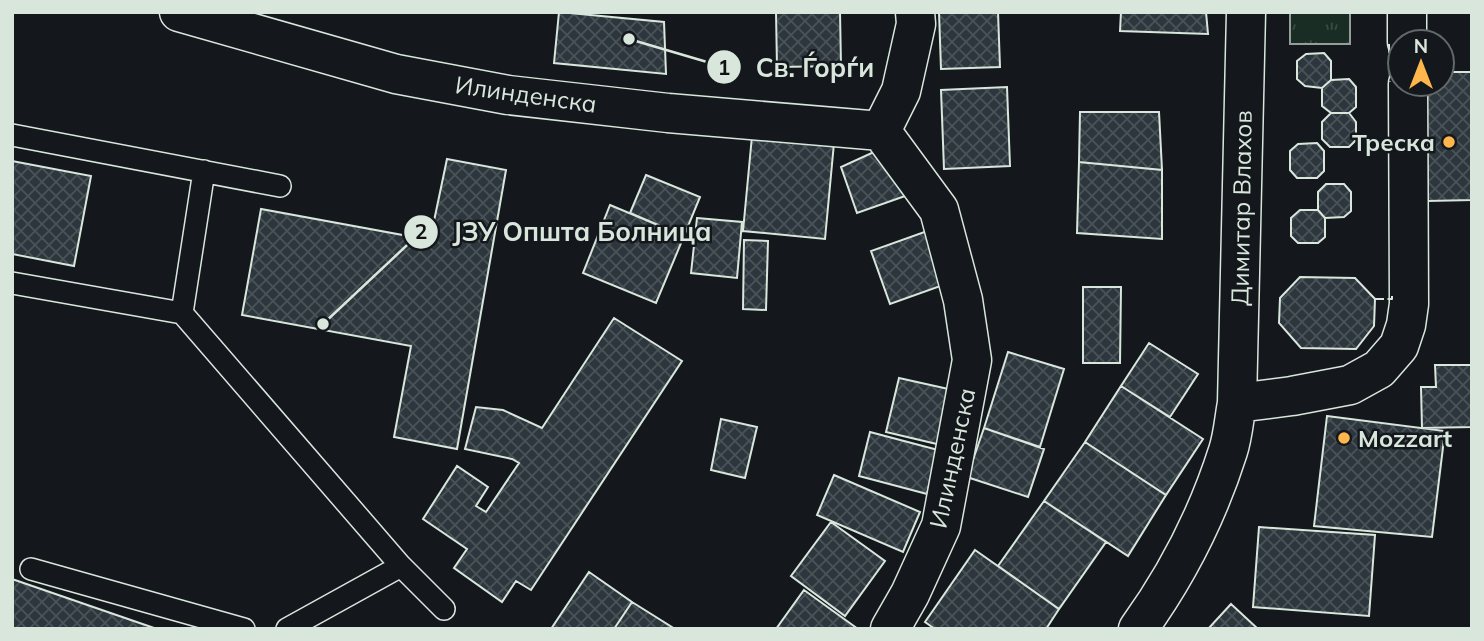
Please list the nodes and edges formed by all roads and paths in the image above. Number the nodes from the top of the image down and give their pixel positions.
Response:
1 (179, 12) edge
2 (915, 12) edge
3 (1246, 12) edge
4 (1408, 98) edge
5 (881, 131) junction
6 (12, 135) edge
7 (204, 171) junction
8 (280, 186) dead end
9 (12, 283) edge
10 (182, 313) junction
11 (1237, 403) junction
12 (401, 566) junction
13 (31, 569) dead end
14 (444, 609) dead end
15 (244, 629) edge
16 (287, 629) edge
17 (890, 629) edge
18 (1138, 629) edge

1 - 5 street, Илинденска
2 - 5 street
3 - 11 street, Димитар Влахов
4 - 11 street
5 - 17 street, Илинденска
6 - 7 lane
7 - 8 lane
7 - 10 lane
9 - 10 lane
10 - 12 lane
11 - 18 street, Димитар Влахов
12 - 14 lane
12 - 16 lane
13 - 15 lane

